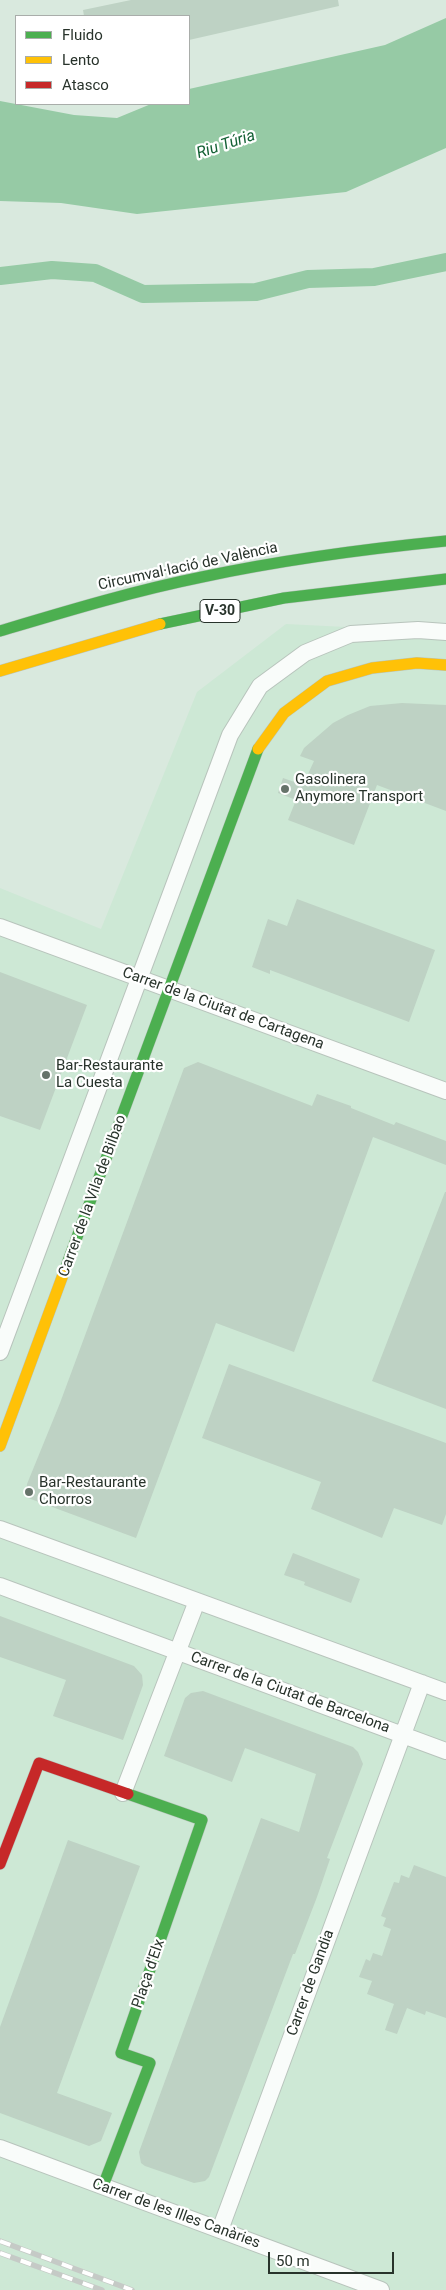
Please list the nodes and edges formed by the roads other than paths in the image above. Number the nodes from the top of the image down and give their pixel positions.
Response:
1 (446, 542) edge
2 (446, 579) edge
3 (0, 631) edge
4 (446, 632) edge
5 (446, 665) edge
6 (0, 671) edge
7 (0, 927) edge
8 (140, 978) junction
9 (170, 989) junction
10 (446, 1091) edge
11 (0, 1352) edge
12 (0, 1446) edge
13 (0, 1529) edge
14 (0, 1586) edge
15 (197, 1601) junction
16 (178, 1652) junction
17 (422, 1683) junction
18 (446, 1692) edge
19 (402, 1735) junction
20 (446, 1751) edge
21 (123, 1792) junction
22 (0, 1864) edge
23 (0, 2148) edge
24 (103, 2186) junction
25 (220, 2230) junction
26 (381, 2290) edge

1 - 3 main road, Circumval·lació de València / V-30
2 - 6 main road, V-30
4 - 8 street
5 - 9 main road, Carrer de la Vila de Bilbao
7 - 8 street, Carrer de la Ciutat de Cartagena
8 - 9 street, Carrer de la Ciutat de Cartagena
8 - 11 street
9 - 10 street, Carrer de la Ciutat de Cartagena
9 - 12 main road, Carrer de la Vila de Bilbao
13 - 15 street
14 - 16 street, Carrer de la Ciutat de Barcelona
15 - 16 street, Carrer de la Ciutat de Barcelona
15 - 17 street
16 - 19 street, Carrer de la Ciutat de Barcelona
16 - 21 street
17 - 18 street
17 - 19 street, Carrer de la Ciutat de Barcelona
19 - 20 street, Carrer de la Ciutat de Barcelona
19 - 25 street, Carrer de Gandia
21 - 22 main road, Plaça d'Elx
21 - 24 main road, Plaça d'Elx
23 - 24 street, Carrer de les Illes Canàries
24 - 25 street, Carrer de les Illes Canàries
25 - 26 street, Carrer de les Illes Canàries

